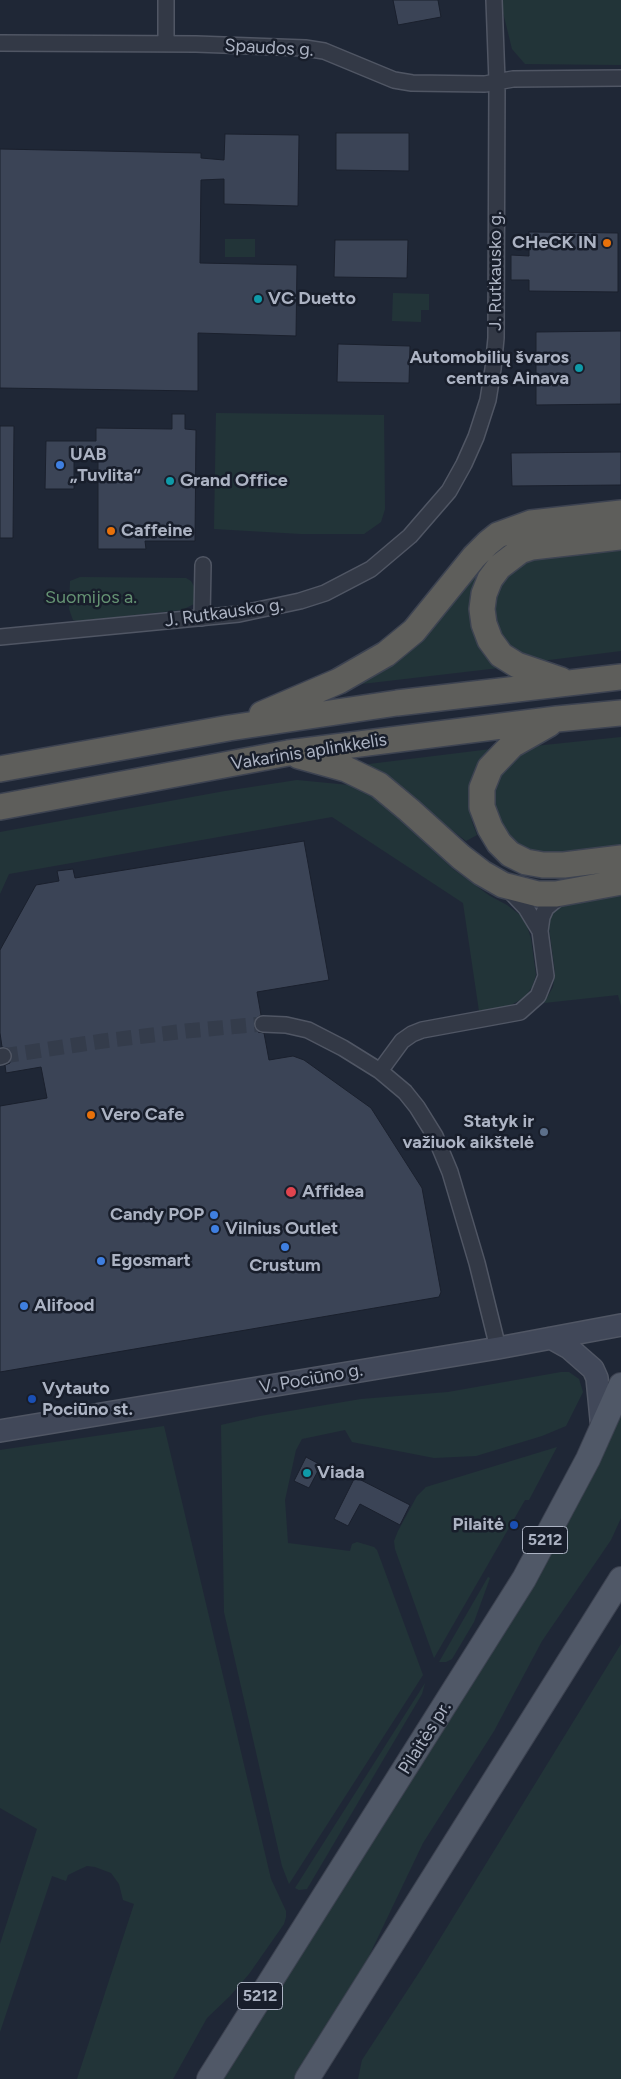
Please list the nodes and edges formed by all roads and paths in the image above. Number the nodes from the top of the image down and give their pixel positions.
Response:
1 (166, 0) edge
2 (494, 0) edge
3 (0, 44) edge
4 (166, 44) junction
5 (621, 78) edge
6 (497, 81) junction
7 (621, 514) edge
8 (621, 537) edge
9 (203, 565) dead end
10 (202, 618) junction
11 (0, 637) edge
12 (621, 677) edge
13 (568, 682) junction
14 (621, 713) edge
15 (557, 718) junction
16 (230, 728) junction
17 (288, 753) junction
18 (0, 769) edge
19 (0, 807) edge
20 (621, 858) edge
21 (621, 882) edge
22 (503, 884) junction
23 (565, 892) junction
24 (540, 931) junction
25 (263, 1024) tunnel mouth
26 (380, 1071) junction
27 (621, 1325) edge
28 (551, 1338) junction
29 (498, 1348) junction
30 (621, 1385) edge
31 (602, 1428) junction
32 (0, 1431) edge
33 (621, 1579) edge
34 (330, 2043) junction
35 (209, 2079) edge
36 (307, 2079) edge
37 (329, 2079) edge

1 - 4 street
2 - 6 street, J. Rutkausko g.
3 - 4 street, Spaudos g.
4 - 6 street, Spaudos g.
5 - 6 street, Spaudos g.
6 - 10 street, J. Rutkausko g.
7 - 16 highway
8 - 13 highway
9 - 10 street
10 - 11 street, J. Rutkausko g.
12 - 13 highway, Vakarinis aplinkkelis
13 - 16 highway, Vakarinis aplinkkelis
14 - 15 highway, Vakarinis aplinkkelis
15 - 17 highway, Vakarinis aplinkkelis
15 - 20 highway
16 - 18 highway, Vakarinis aplinkkelis
17 - 19 highway, Vakarinis aplinkkelis
17 - 22 highway
21 - 23 highway
22 - 23 highway
22 - 24 street
23 - 24 street
24 - 26 street
25 - 26 street
26 - 29 street
27 - 28 main road, V. Pociūno g.
28 - 29 main road, V. Pociūno g.
28 - 31 main road
29 - 32 main road, V. Pociūno g.
30 - 31 main road, Pilaitės pr. / 5212
31 - 35 main road, Pilaitės pr. / 5212
33 - 34 main road
34 - 36 main road
34 - 37 main road

